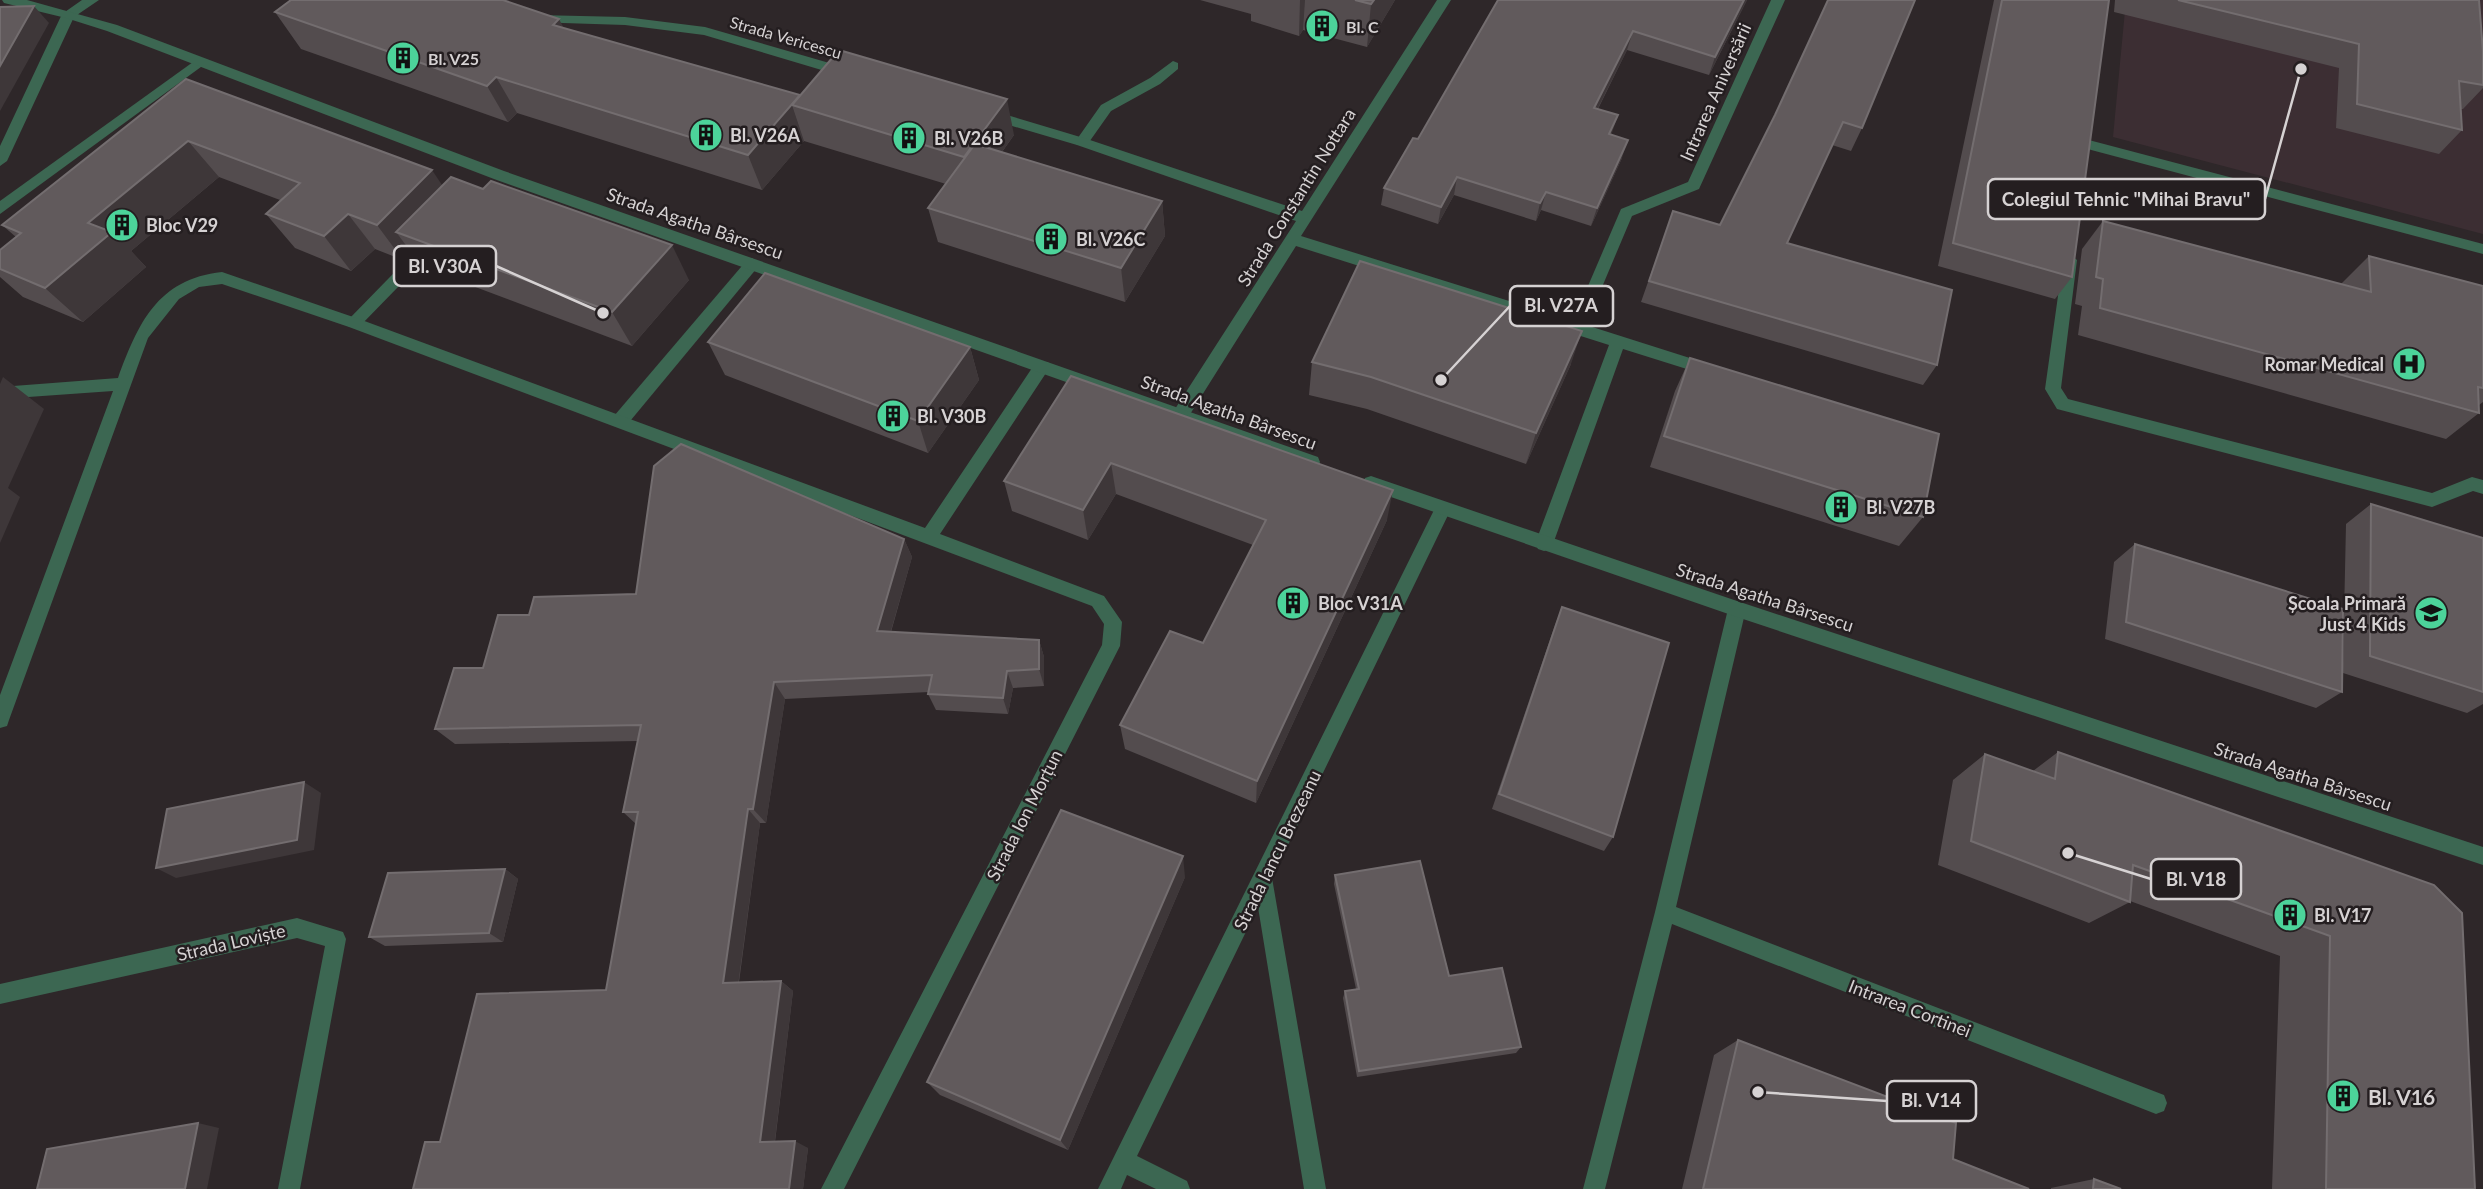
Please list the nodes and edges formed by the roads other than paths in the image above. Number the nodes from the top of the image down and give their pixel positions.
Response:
1 (9, 0) edge
2 (92, 0) edge
3 (1444, 0) edge
4 (1778, 0) edge
5 (69, 14) junction
6 (520, 18) edge
7 (200, 61) junction
8 (1173, 66) dead end
9 (861, 77) edge
10 (978, 111) edge
11 (1082, 142) junction
12 (2085, 145) edge
13 (0, 161) edge
14 (0, 209) edge
15 (1305, 218) junction
16 (441, 234) edge
17 (1292, 239) junction
18 (2072, 240) edge
19 (2483, 249) edge
20 (752, 264) junction
21 (354, 323) junction
22 (1577, 329) junction
23 (1618, 342) junction
24 (1042, 366) junction
25 (1724, 374) edge
26 (123, 384) junction
27 (0, 393) edge
28 (1181, 414) junction
29 (620, 421) junction
30 (1325, 466) edge
31 (1351, 476) edge
32 (2483, 487) edge
33 (1443, 509) junction
34 (929, 537) junction
35 (1544, 544) junction
36 (1737, 608) junction
37 (0, 720) edge
38 (2483, 856) edge
39 (1263, 880) junction
40 (1665, 912) junction
41 (0, 994) edge
42 (2155, 1103) dead end
43 (1123, 1161) junction
44 (289, 1189) edge
45 (832, 1189) edge
46 (1109, 1189) edge
47 (1179, 1189) edge
48 (1315, 1189) edge
49 (1594, 1189) edge

1 - 5 street, Strada Agatha Bârsescu
2 - 5 street
3 - 15 street, Strada Constantin Nottara
4 - 22 street, Intrarea Aniversării
5 - 7 street, Strada Agatha Bârsescu
5 - 13 street
6 - 9 street, Strada Vericescu
7 - 14 street
7 - 20 street, Strada Agatha Bârsescu
8 - 11 street
10 - 11 street
11 - 15 street
12 - 19 street
15 - 17 street, Strada Constantin Nottara
16 - 21 street
17 - 22 street
17 - 28 street, Strada Constantin Nottara
18 - 32 street
20 - 24 street, Strada Agatha Bârsescu
20 - 29 street
21 - 26 street, Strada Ion Morțun
21 - 29 street, Strada Ion Morțun
22 - 23 street
23 - 25 street
23 - 35 street
24 - 28 street, Strada Agatha Bârsescu
24 - 34 street
26 - 27 street
26 - 37 street, Strada Ion Morțun
28 - 30 street, Strada Agatha Bârsescu
29 - 34 street, Strada Ion Morțun
31 - 33 street, Strada Agatha Bârsescu
33 - 35 street, Strada Agatha Bârsescu
33 - 39 street, Strada Iancu Brezeanu
34 - 45 street, Strada Ion Morțun
35 - 36 street, Strada Agatha Bârsescu
36 - 38 street, Strada Agatha Bârsescu
36 - 40 street
39 - 43 street, Strada Iancu Brezeanu
39 - 48 street
40 - 42 street, Intrarea Cortinei
40 - 49 street
41 - 44 street, Strada Loviște
43 - 46 street, Strada Iancu Brezeanu
43 - 47 street

